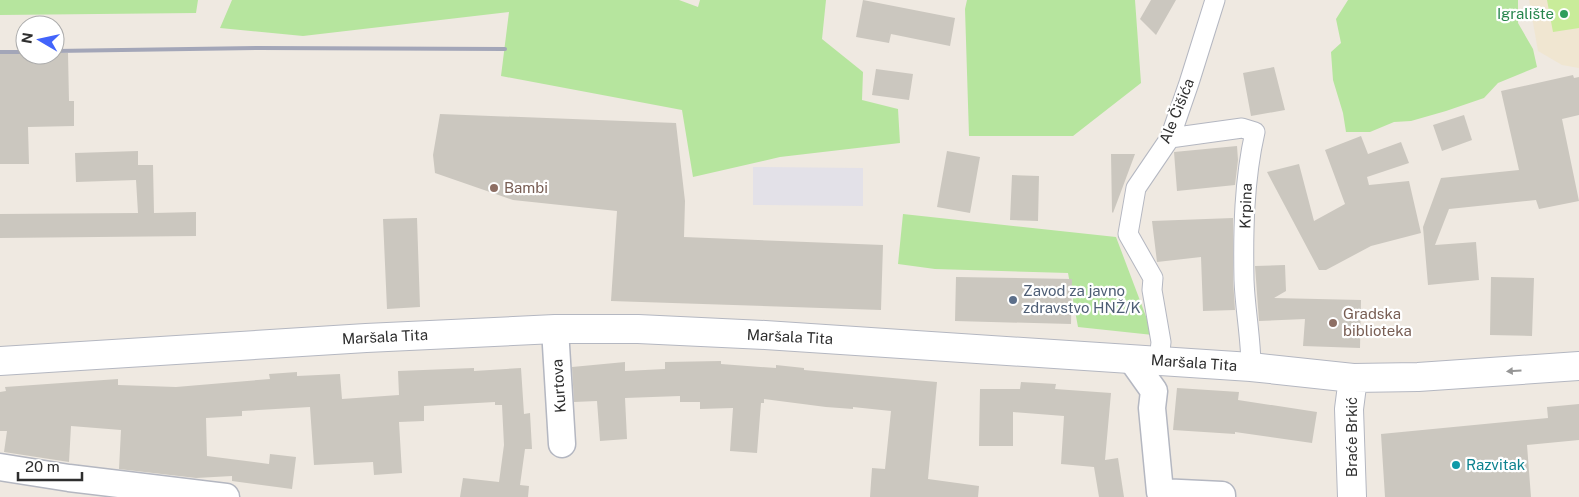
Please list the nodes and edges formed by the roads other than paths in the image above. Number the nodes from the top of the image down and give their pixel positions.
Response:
1 (1215, 0) edge
2 (1170, 138) junction
3 (555, 329) junction
4 (1132, 360) junction
5 (0, 361) edge
6 (1159, 361) junction
7 (1579, 366) edge
8 (1251, 367) junction
9 (1354, 378) junction
10 (562, 444) dead end
11 (0, 467) edge
12 (84, 489) edge
13 (226, 497) edge
14 (1222, 497) edge
15 (1352, 497) edge

1 - 2 street, Ale Čišića
2 - 6 street, Ale Čišića
2 - 8 street, Krpina
3 - 4 street, Maršala Tita
3 - 5 street, Maršala Tita
3 - 10 street, Kurtova
4 - 6 street, Maršala Tita
4 - 14 street
6 - 8 street, Maršala Tita
7 -> 9 street, Maršala Tita
8 - 9 street, Maršala Tita
9 - 15 street, Braće Brkić
11 - 12 street
12 - 13 street

